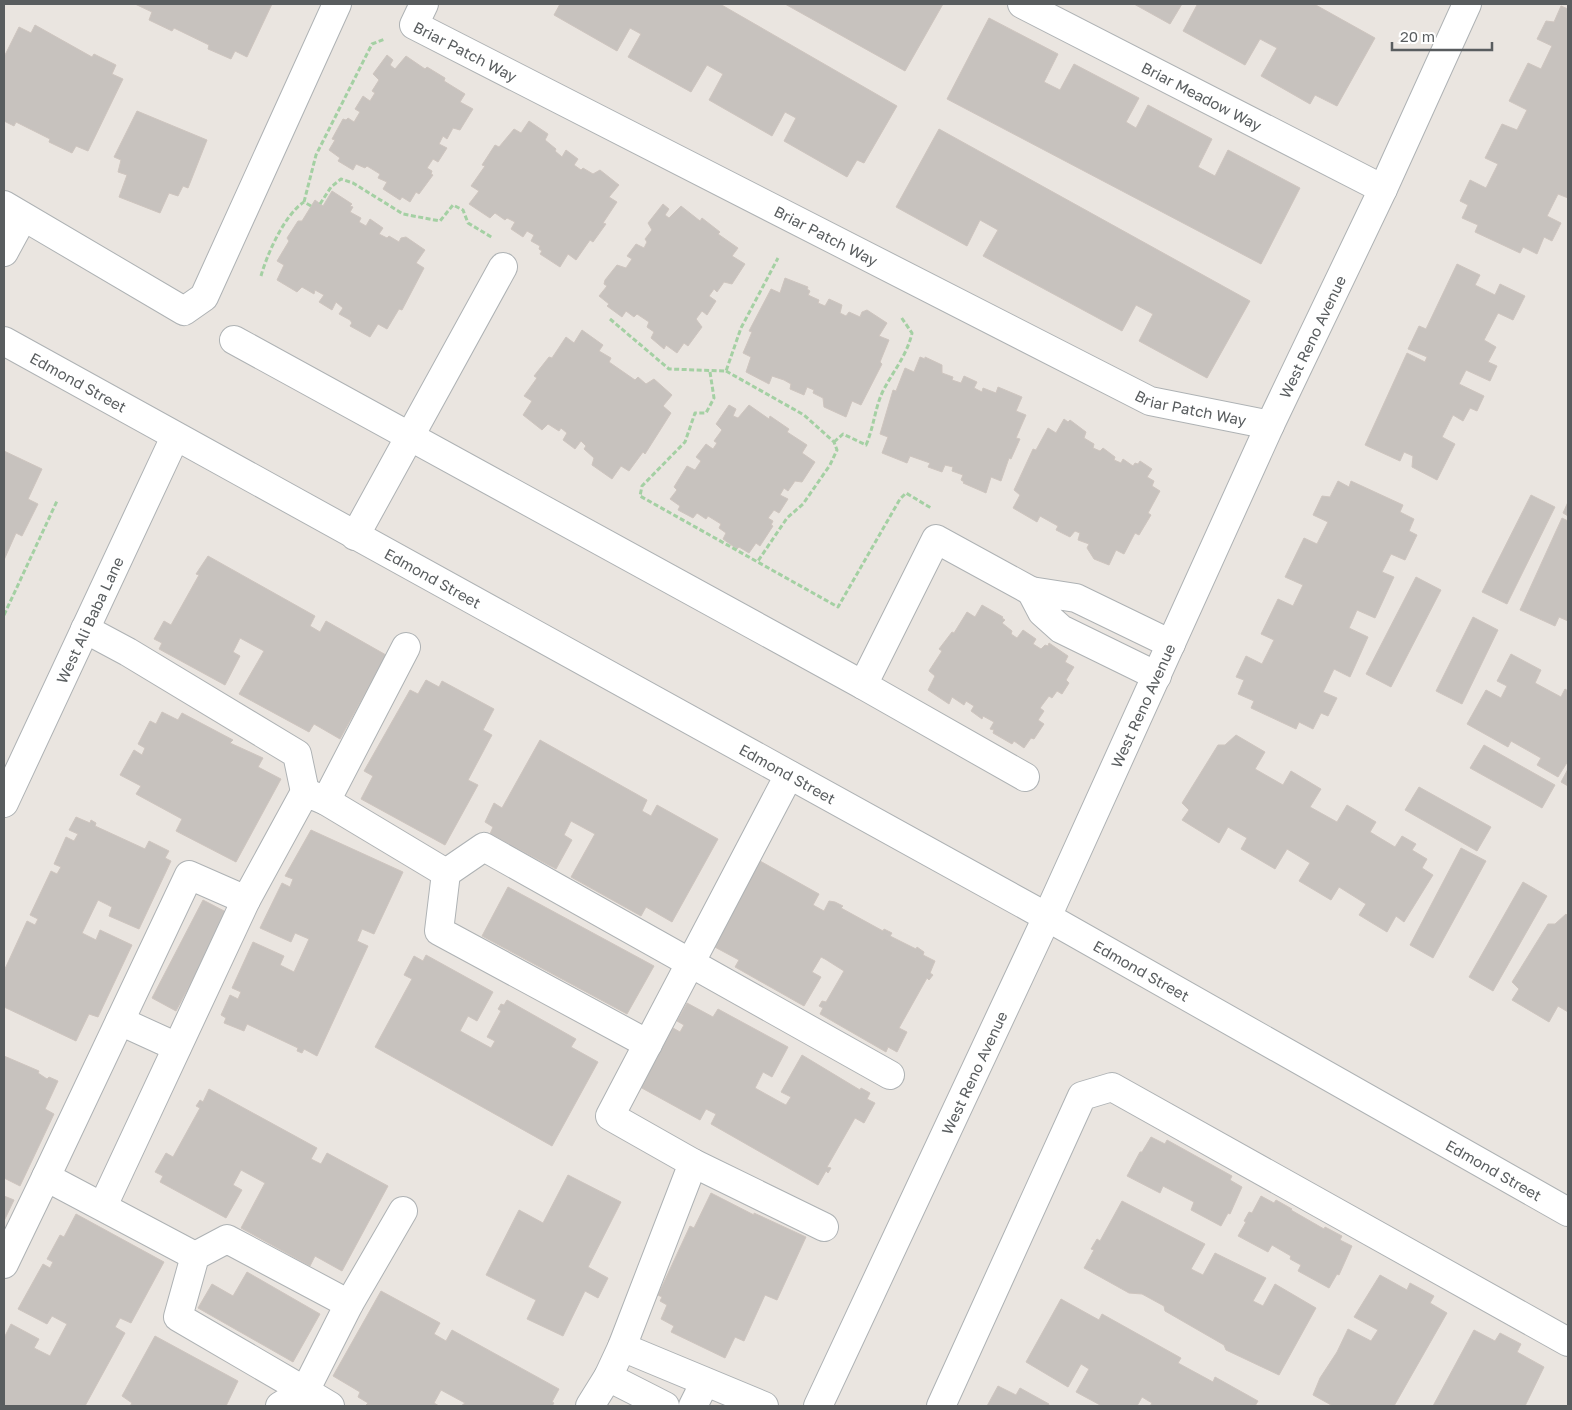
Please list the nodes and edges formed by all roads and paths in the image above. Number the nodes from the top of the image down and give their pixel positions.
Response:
1 (336, 4) edge
2 (424, 4) edge
3 (1022, 4) edge
4 (1467, 4) edge
5 (384, 39) dead end
6 (1383, 189) junction
7 (304, 202) junction
8 (320, 204) dead end
9 (311, 206) dead end
10 (13, 211) edge
11 (4, 252) edge
12 (778, 258) dead end
13 (503, 267) joint
14 (261, 276) dead end
15 (901, 317) dead end
16 (610, 319) dead end
17 (234, 340) dead end
18 (4, 341) edge
19 (726, 371) junction
20 (710, 372) junction
21 (1270, 425) junction
22 (410, 436) junction
23 (175, 437) junction
24 (834, 442) junction
25 (57, 501) dead end
26 (355, 536) junction
27 (936, 539) junction
28 (758, 561) junction
29 (1031, 591) junction
30 (4, 615) edge
31 (85, 629) junction
32 (1171, 644) junction
33 (406, 647) dead end
34 (1156, 676) junction
35 (863, 685) junction
36 (789, 775) junction
37 (1025, 777) dead end
38 (315, 797) junction
39 (4, 803) edge
40 (446, 873) junction
41 (246, 900) junction
42 (1047, 917) junction
43 (690, 964) junction
44 (120, 1021) junction
45 (648, 1044) junction
46 (177, 1047) junction
47 (890, 1075) dead end
48 (693, 1162) junction
49 (46, 1177) junction
50 (103, 1206) junction
51 (403, 1211) dead end
52 (1568, 1212) edge
53 (824, 1227) dead end
54 (195, 1256) junction
55 (4, 1264) edge
56 (349, 1304) junction
57 (1568, 1342) edge
58 (622, 1348) junction
59 (608, 1377) junction
60 (705, 1382) junction
61 (305, 1391) junction
62 (280, 1406) edge
63 (330, 1406) edge
64 (590, 1406) edge
65 (665, 1406) edge
66 (693, 1406) edge
67 (764, 1406) edge
68 (818, 1406) edge
69 (941, 1406) edge

1 - 10 street
2 - 21 street, Briar Patch Way
3 - 6 street, Briar Meadow Way
4 - 6 street, West Reno Avenue
5 - 7 path
6 - 21 street, West Reno Avenue
7 - 9 path
7 - 14 path
8 - 13 path
10 - 11 street
12 - 19 path
13 - 22 street
15 - 24 path
16 - 20 path
17 - 22 street
18 - 23 street, Edmond Street
19 - 20 path
19 - 24 path
20 - 28 path
21 - 32 street, West Reno Avenue
22 - 26 street
22 - 35 street
23 - 26 street, Edmond Street
23 - 31 street, West Ali Baba Lane
24 - 28 path
25 - 30 path
26 - 36 street, Edmond Street
27 - 28 path
27 - 29 street
27 - 35 street
29 - 32 street
29 - 34 street
31 - 38 street
31 - 39 street, West Ali Baba Lane
32 - 34 street, West Reno Avenue
33 - 38 street
34 - 42 street, West Reno Avenue
35 - 37 street
36 - 42 street, Edmond Street
36 - 43 street
38 - 40 street
38 - 41 street
40 - 43 street
40 - 45 street
41 - 44 street
41 - 46 street
42 - 52 street, Edmond Street
42 - 68 street, West Reno Avenue
43 - 45 street
43 - 47 street
44 - 46 street
44 - 49 street
45 - 48 street
46 - 50 street
48 - 53 street
48 - 58 street
49 - 50 street
49 - 55 street
50 - 54 street
51 - 56 street
54 - 56 street
54 - 61 street
56 - 61 street
57 - 69 street
58 - 59 street
58 - 60 street
59 - 64 street
59 - 65 street
60 - 66 street
60 - 67 street
61 - 62 street
61 - 63 street

